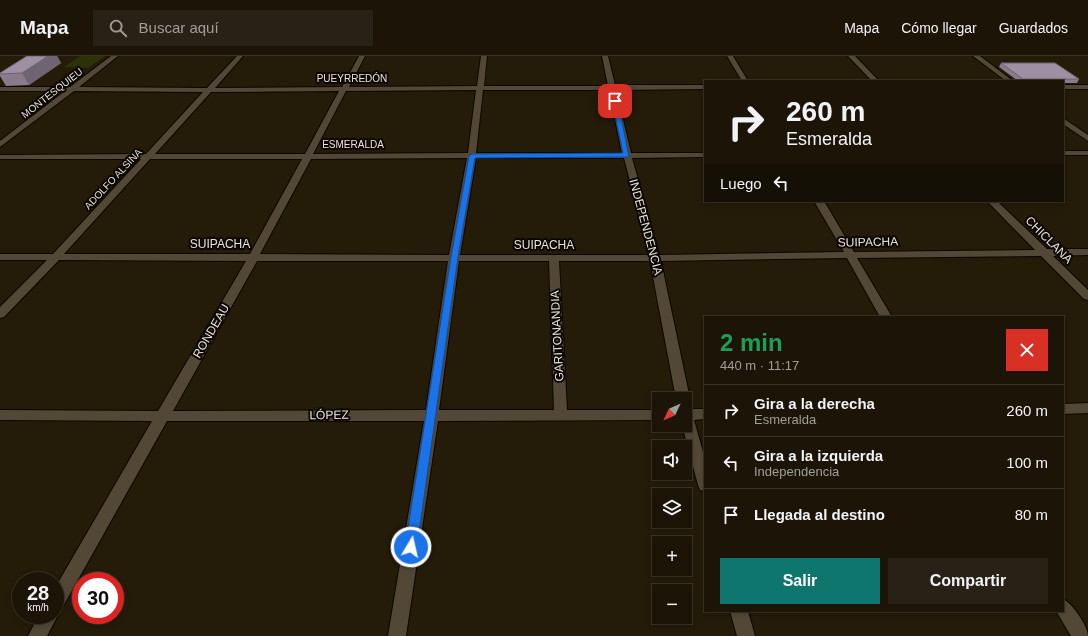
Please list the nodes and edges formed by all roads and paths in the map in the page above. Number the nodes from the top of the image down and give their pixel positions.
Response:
1 (115, 56) edge
2 (240, 56) edge
3 (362, 56) edge
4 (484, 56) edge
5 (605, 56) edge
6 (730, 56) edge
7 (851, 56) edge
8 (976, 56) edge
9 (745, 80) edge
10 (875, 80) edge
11 (1009, 80) edge
12 (612, 87) junction
13 (704, 87) edge
14 (1064, 87) edge
15 (1088, 87) edge
16 (344, 88) junction
17 (480, 88) junction
18 (0, 89) edge
19 (73, 89) junction
20 (208, 90) junction
21 (1064, 121) edge
22 (1088, 139) edge
23 (0, 145) edge
24 (1064, 153) edge
25 (1088, 153) edge
26 (704, 154) edge
27 (308, 155) junction
28 (627, 155) junction
29 (472, 156) junction
30 (0, 157) edge
31 (147, 158) junction
32 (820, 202) edge
33 (993, 202) edge
34 (1042, 252) junction
35 (1088, 252) edge
36 (254, 256) junction
37 (852, 256) junction
38 (0, 257) edge
39 (56, 257) junction
40 (454, 257) junction
41 (554, 258) junction
42 (656, 258) junction
43 (1088, 296) edge
44 (0, 314) edge
45 (885, 316) edge
46 (682, 392) edge
47 (1088, 408) edge
48 (1064, 409) edge
49 (432, 414) junction
50 (561, 414) junction
51 (692, 414) edge
52 (704, 414) edge
53 (0, 415) edge
54 (652, 415) edge
55 (162, 417) junction
56 (690, 432) edge
57 (704, 481) edge
58 (64, 588) edge
59 (1064, 610) edge
60 (740, 612) edge
61 (44, 624) edge
62 (37, 636) edge
63 (397, 636) edge
64 (746, 636) edge
65 (1081, 636) edge

1 - 19 street, MONTESQUIEU
2 - 20 street, ADOLFO ALSINA
3 - 16 street, RONDEAU
4 - 17 street
5 - 12 street, INDEPENDENCIA
6 - 9 street
7 - 10 street
8 - 11 street
12 - 13 street, PUEYRREDÓN
12 - 17 street, PUEYRREDÓN
12 - 28 street, INDEPENDENCIA
14 - 15 street
16 - 17 street, PUEYRREDÓN
16 - 20 street, PUEYRREDÓN
16 - 27 street, RONDEAU
17 - 29 street
18 - 19 street, PUEYRREDÓN
19 - 20 street, PUEYRREDÓN
19 - 23 street, MONTESQUIEU
20 - 31 street, ADOLFO ALSINA
21 - 22 street
24 - 25 street
26 - 28 street, ESMERALDA
27 - 29 street, ESMERALDA
27 - 31 street, ESMERALDA
27 - 36 street, RONDEAU
28 - 29 street, ESMERALDA
28 - 42 street, INDEPENDENCIA
29 - 40 street
30 - 31 street, ESMERALDA
31 - 39 street, ADOLFO ALSINA
32 - 37 street
33 - 34 street, CHICLANA
34 - 35 street, SUIPACHA
34 - 37 street, SUIPACHA
34 - 43 street, CHICLANA
36 - 39 street, SUIPACHA
36 - 40 street, SUIPACHA
36 - 55 street, RONDEAU
37 - 42 street, SUIPACHA
37 - 45 street
38 - 39 street, SUIPACHA
39 - 44 street, ADOLFO ALSINA
40 - 41 street, SUIPACHA
40 - 49 street
41 - 42 street, SUIPACHA
41 - 50 street, GARITONANDIA
42 - 46 street, INDEPENDENCIA
47 - 48 street
49 - 50 street, LÓPEZ
49 - 55 street, LÓPEZ
49 - 63 street
50 - 54 street, LÓPEZ
51 - 52 street
53 - 55 street, LÓPEZ
55 - 58 street, RONDEAU
56 - 57 street
59 - 65 street
60 - 64 street
61 - 62 street

